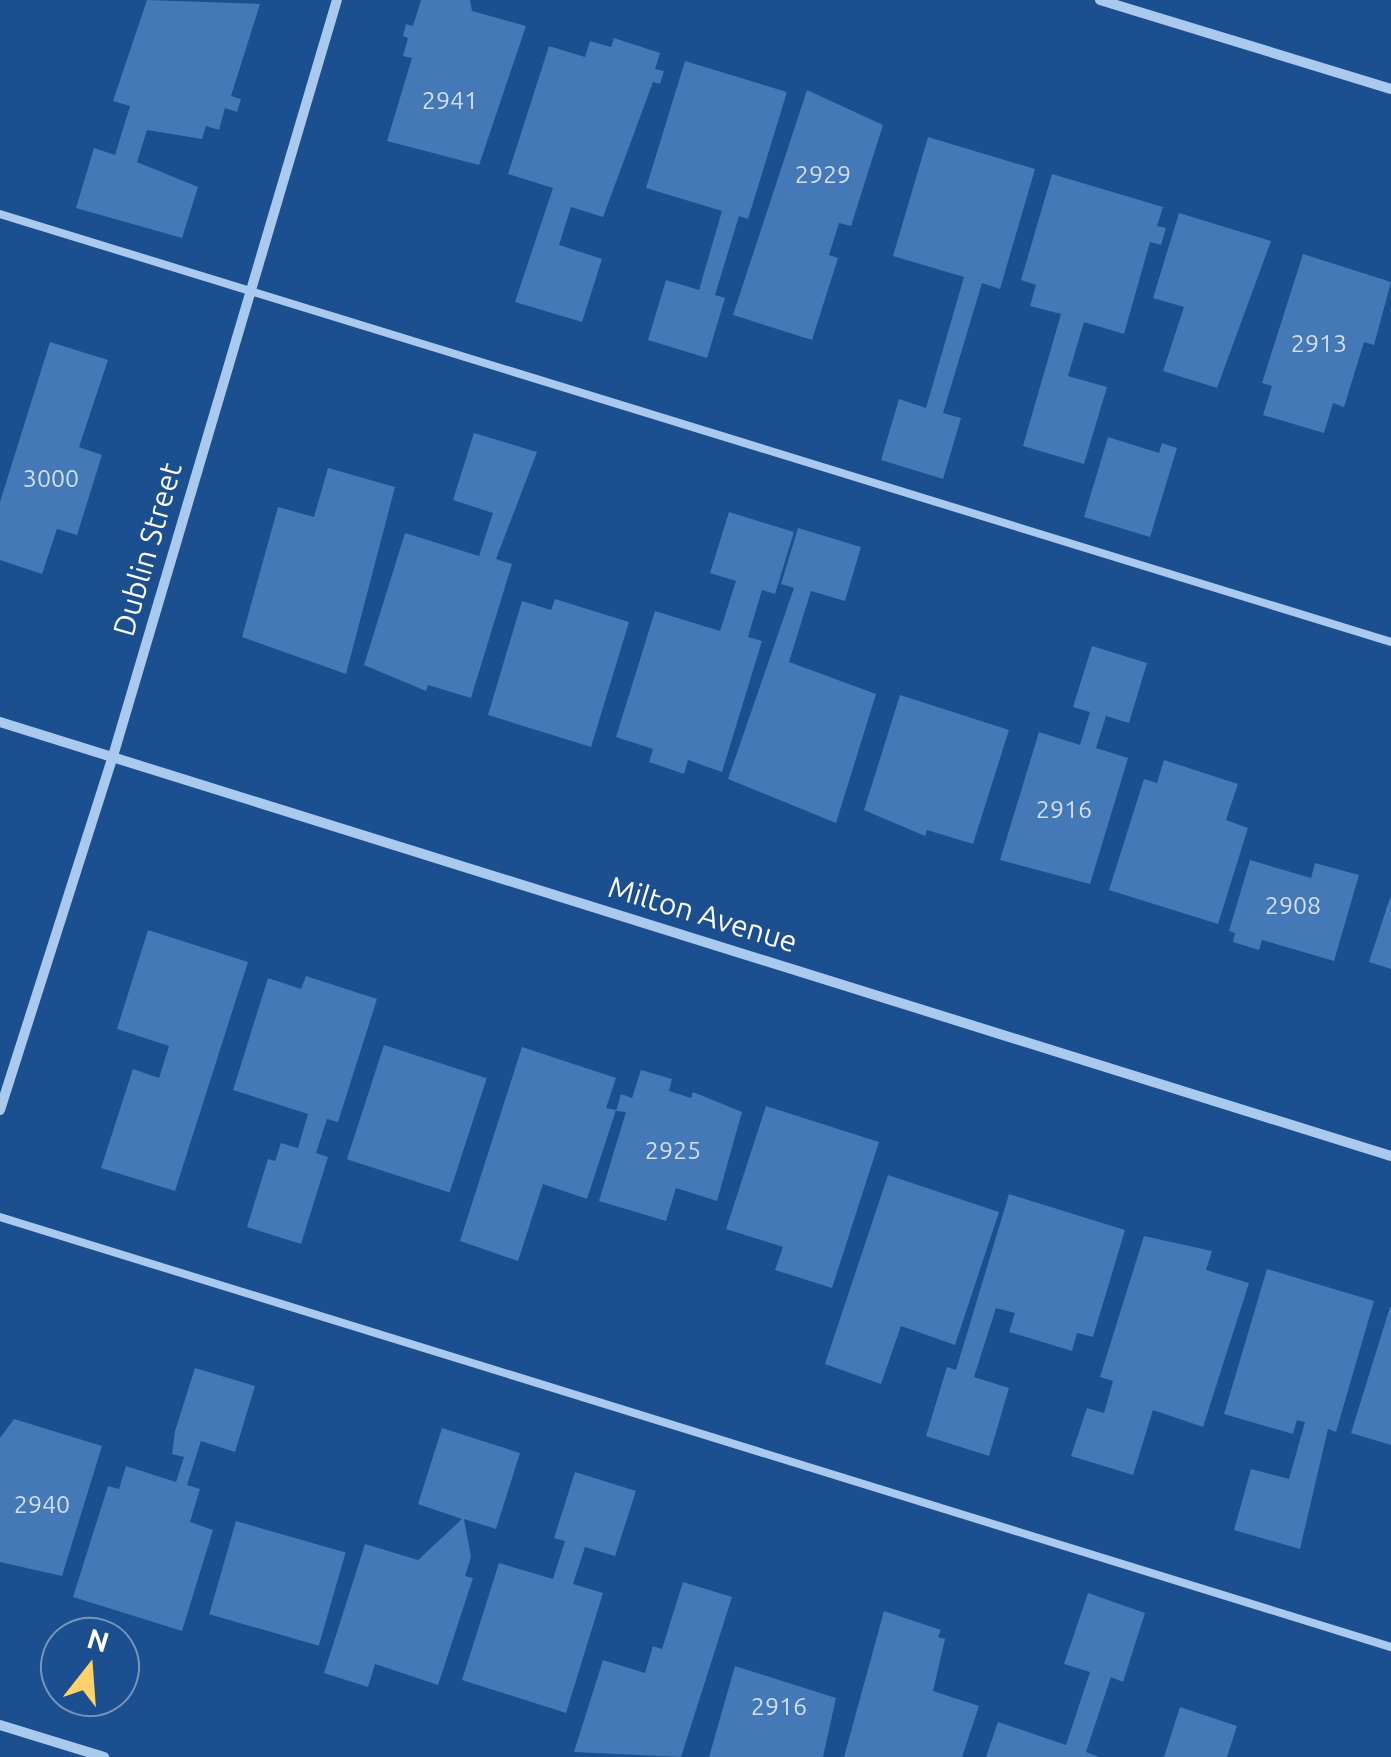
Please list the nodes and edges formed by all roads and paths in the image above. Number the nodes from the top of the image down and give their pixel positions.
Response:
1 (337, 0) edge
2 (1100, 0) edge
3 (1391, 89) edge
4 (0, 214) edge
5 (248, 290) junction
6 (1391, 642) edge
7 (0, 722) edge
8 (114, 756) junction
9 (0, 1110) edge
10 (1391, 1156) edge
11 (0, 1217) edge
12 (1391, 1647) edge
13 (0, 1725) edge
14 (104, 1757) edge

1 - 5 street, Dublin Street
2 - 3 street
4 - 5 lane
5 - 6 lane
5 - 8 street, Dublin Street
7 - 8 street, Milton Avenue
8 - 9 street, Dublin Street
8 - 10 street, Milton Avenue
11 - 12 lane
13 - 14 street

